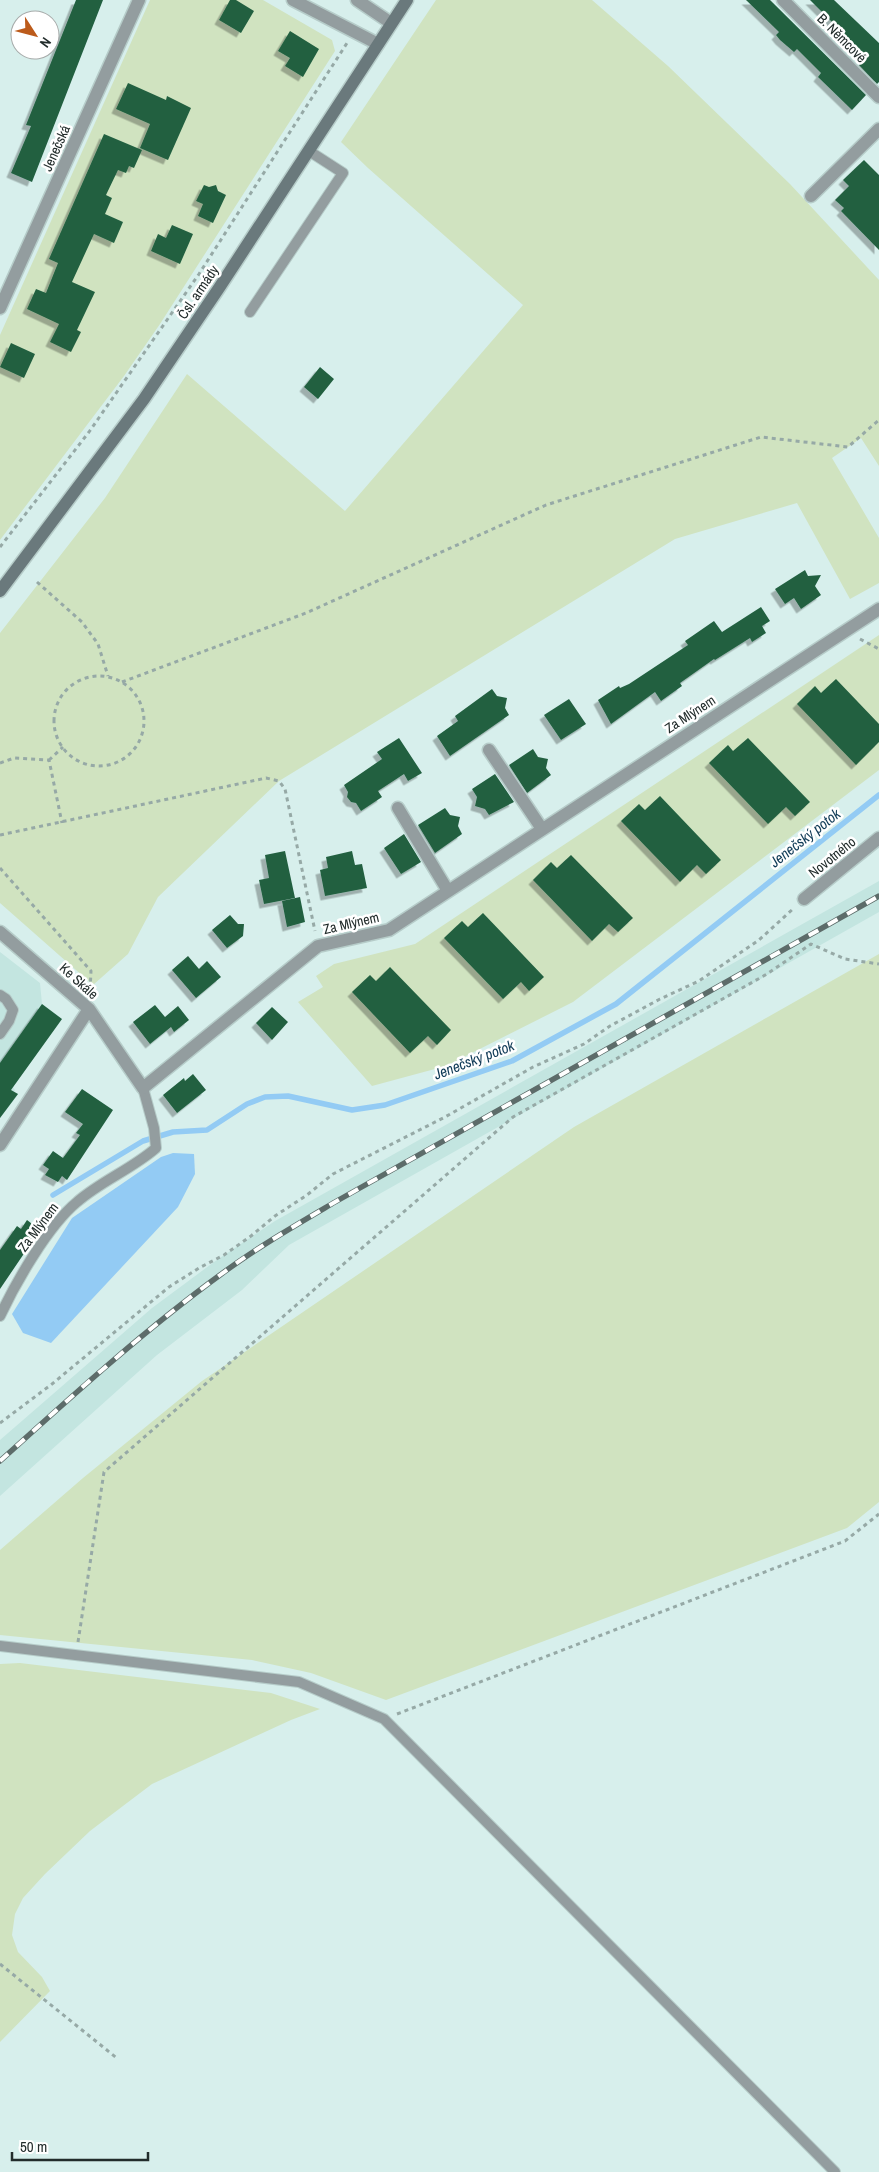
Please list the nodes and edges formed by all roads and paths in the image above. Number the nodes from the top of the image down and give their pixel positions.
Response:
1 (139, 0) edge
2 (293, 0) edge
3 (357, 0) edge
4 (406, 0) edge
5 (783, 0) edge
6 (391, 23) junction
7 (354, 32) junction
8 (378, 44) junction
9 (879, 98) edge
10 (879, 129) edge
11 (309, 151) junction
12 (811, 196) dead end
13 (5, 286) edge
14 (0, 308) edge
15 (250, 312) dead end
16 (879, 420) edge
17 (0, 547) edge
18 (37, 582) dead end
19 (0, 591) edge
20 (879, 609) edge
21 (108, 676) junction
22 (122, 682) junction
23 (63, 747) junction
24 (489, 750) dead end
25 (49, 760) junction
26 (0, 763) edge
27 (398, 808) dead end
28 (62, 823) junction
29 (542, 830) junction
30 (0, 835) edge
31 (879, 838) edge
32 (0, 868) edge
33 (448, 891) junction
34 (804, 899) joint
35 (0, 932) edge
36 (318, 946) junction
37 (879, 964) edge
38 (0, 995) edge
39 (89, 1009) junction
40 (0, 1034) edge
41 (142, 1088) junction
42 (0, 1145) edge
43 (0, 1316) edge
44 (0, 1423) edge
45 (879, 1514) edge
46 (0, 1646) edge
47 (76, 1655) junction
48 (384, 1719) junction
49 (0, 1964) edge
50 (118, 2059) dead end
51 (835, 2172) edge

1 - 13 street, Jenečská
2 - 7 street
3 - 6 street
4 - 6 main road, Čsl. armády
5 - 9 street, B. Němcové
6 - 8 main road, Čsl. armády
7 - 8 street
7 - 17 path
8 - 11 main road, Čsl. armády
10 - 12 street
11 - 15 lane
11 - 19 main road, Čsl. armády
13 - 14 street, Jenečská
16 - 22 path
18 - 21 path
20 - 29 street, Za Mlýnem
21 - 22 path
21 - 23 path
22 - 23 path
23 - 25 path
24 - 29 street
25 - 26 path
25 - 28 path
27 - 33 street
28 - 30 path
28 - 36 path
29 - 33 street, Za Mlýnem
31 - 34 street, Novotného
32 - 39 path
33 - 36 street, Za Mlýnem
34 - 44 path
35 - 39 street, Ke Skále
36 - 41 street, Za Mlýnem
37 - 47 path
38 - 40 lane
39 - 41 street, Ke Skále
39 - 42 street
41 - 43 lane, Za Mlýnem
45 - 48 path
46 - 47 lane
47 - 48 lane
48 - 51 lane
49 - 50 path

